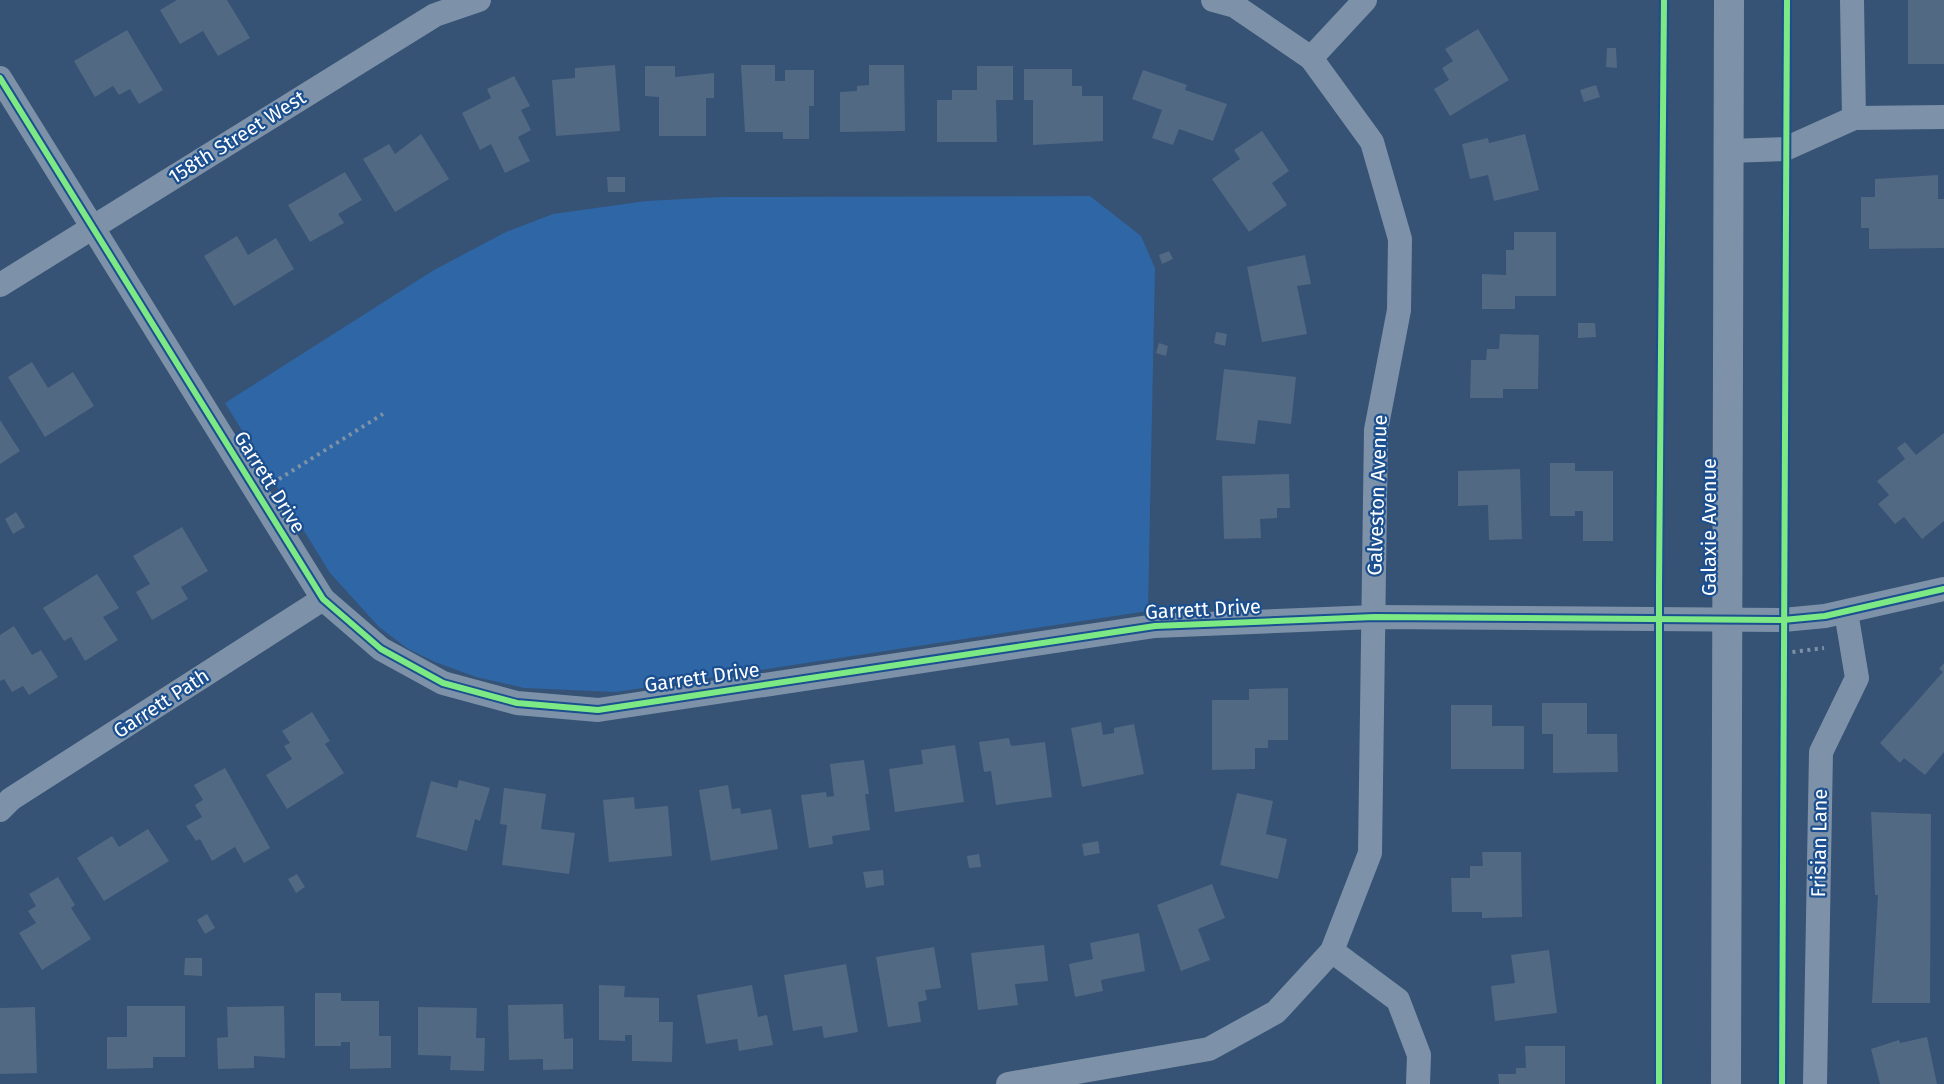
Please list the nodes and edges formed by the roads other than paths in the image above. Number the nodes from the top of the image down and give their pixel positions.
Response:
1 (479, 0) edge
2 (1213, 0) edge
3 (1365, 0) edge
4 (1729, 0) edge
5 (1852, 0) edge
6 (1311, 58) junction
7 (0, 78) edge
8 (1854, 117) junction
9 (1944, 117) edge
10 (1728, 151) junction
11 (93, 227) junction
12 (0, 285) edge
13 (1944, 589) edge
14 (323, 599) junction
15 (1846, 612) junction
16 (1374, 617) junction
17 (1725, 621) junction
18 (0, 810) edge
19 (1332, 951) junction
20 (1008, 1084) edge
21 (1418, 1084) edge
22 (1726, 1084) edge
23 (1815, 1084) edge

1 - 11 street, 158th Street West
2 - 6 street
3 - 6 street
4 - 10 street, Galaxie Avenue
5 - 8 street
6 - 16 street, Galveston Avenue
7 - 11 street, Garrett Drive
8 - 9 street
8 - 10 street
10 - 17 street, Galaxie Avenue
11 - 12 street, 158th Street West
11 - 14 street, Garrett Drive
13 - 15 street
14 - 16 street, Garrett Drive
14 - 18 street, Garrett Path
15 - 17 street
15 - 23 street, Frisian Lane
16 - 17 street, Garrett Drive
16 - 19 street, Galveston Avenue
17 - 22 street, Galaxie Avenue
19 - 20 street
19 - 21 street

